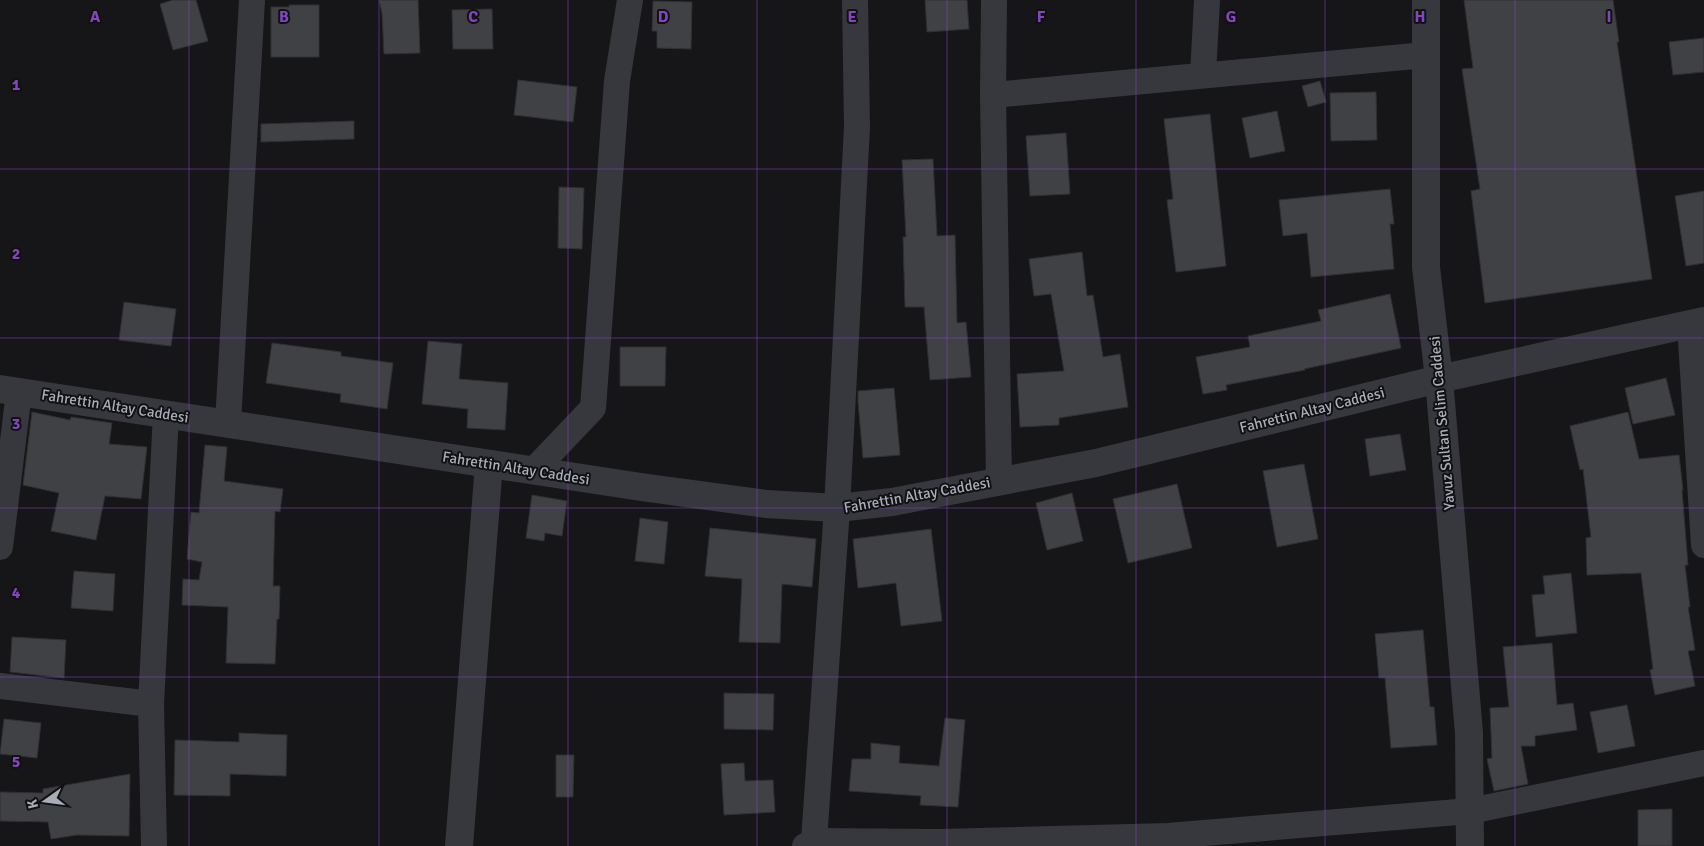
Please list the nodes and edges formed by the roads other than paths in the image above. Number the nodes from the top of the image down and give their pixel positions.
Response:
1 (252, 0) edge
2 (630, 0) edge
3 (855, 0) edge
4 (994, 0) edge
5 (1207, 0) edge
6 (1426, 0) edge
7 (1426, 55) junction
8 (1203, 75) junction
9 (993, 95) junction
10 (1697, 323) edge
11 (1439, 379) junction
12 (9, 390) edge
13 (166, 414) junction
14 (228, 423) junction
15 (489, 464) junction
16 (533, 471) junction
17 (999, 481) junction
18 (837, 508) junction
19 (1704, 545) edge
20 (0, 547) edge
21 (0, 686) edge
22 (151, 704) junction
23 (1704, 763) edge
24 (1470, 812) junction
25 (810, 844) edge
26 (154, 846) edge
27 (459, 846) edge
28 (1470, 846) edge

1 - 14 street
2 - 16 street
3 - 18 street
4 - 9 street
5 - 8 street
6 - 7 street, Yavuz Sultan Selim Caddesi
7 - 8 street
7 - 11 street, Yavuz Sultan Selim Caddesi
8 - 9 street
9 - 17 street
10 - 11 street, Fahrettin Altay Caddesi
10 - 19 street
11 - 17 street, Fahrettin Altay Caddesi
11 - 24 street, Yavuz Sultan Selim Caddesi
12 - 13 street, Fahrettin Altay Caddesi
12 - 20 street
13 - 14 street, Fahrettin Altay Caddesi
13 - 22 street
14 - 15 street, Fahrettin Altay Caddesi
15 - 16 street, Fahrettin Altay Caddesi
15 - 27 street
16 - 18 street, Fahrettin Altay Caddesi
17 - 18 street, Fahrettin Altay Caddesi
18 - 25 street
21 - 22 street
22 - 26 street
23 - 24 street
24 - 25 street
24 - 28 street, Yavuz Sultan Selim Caddesi

